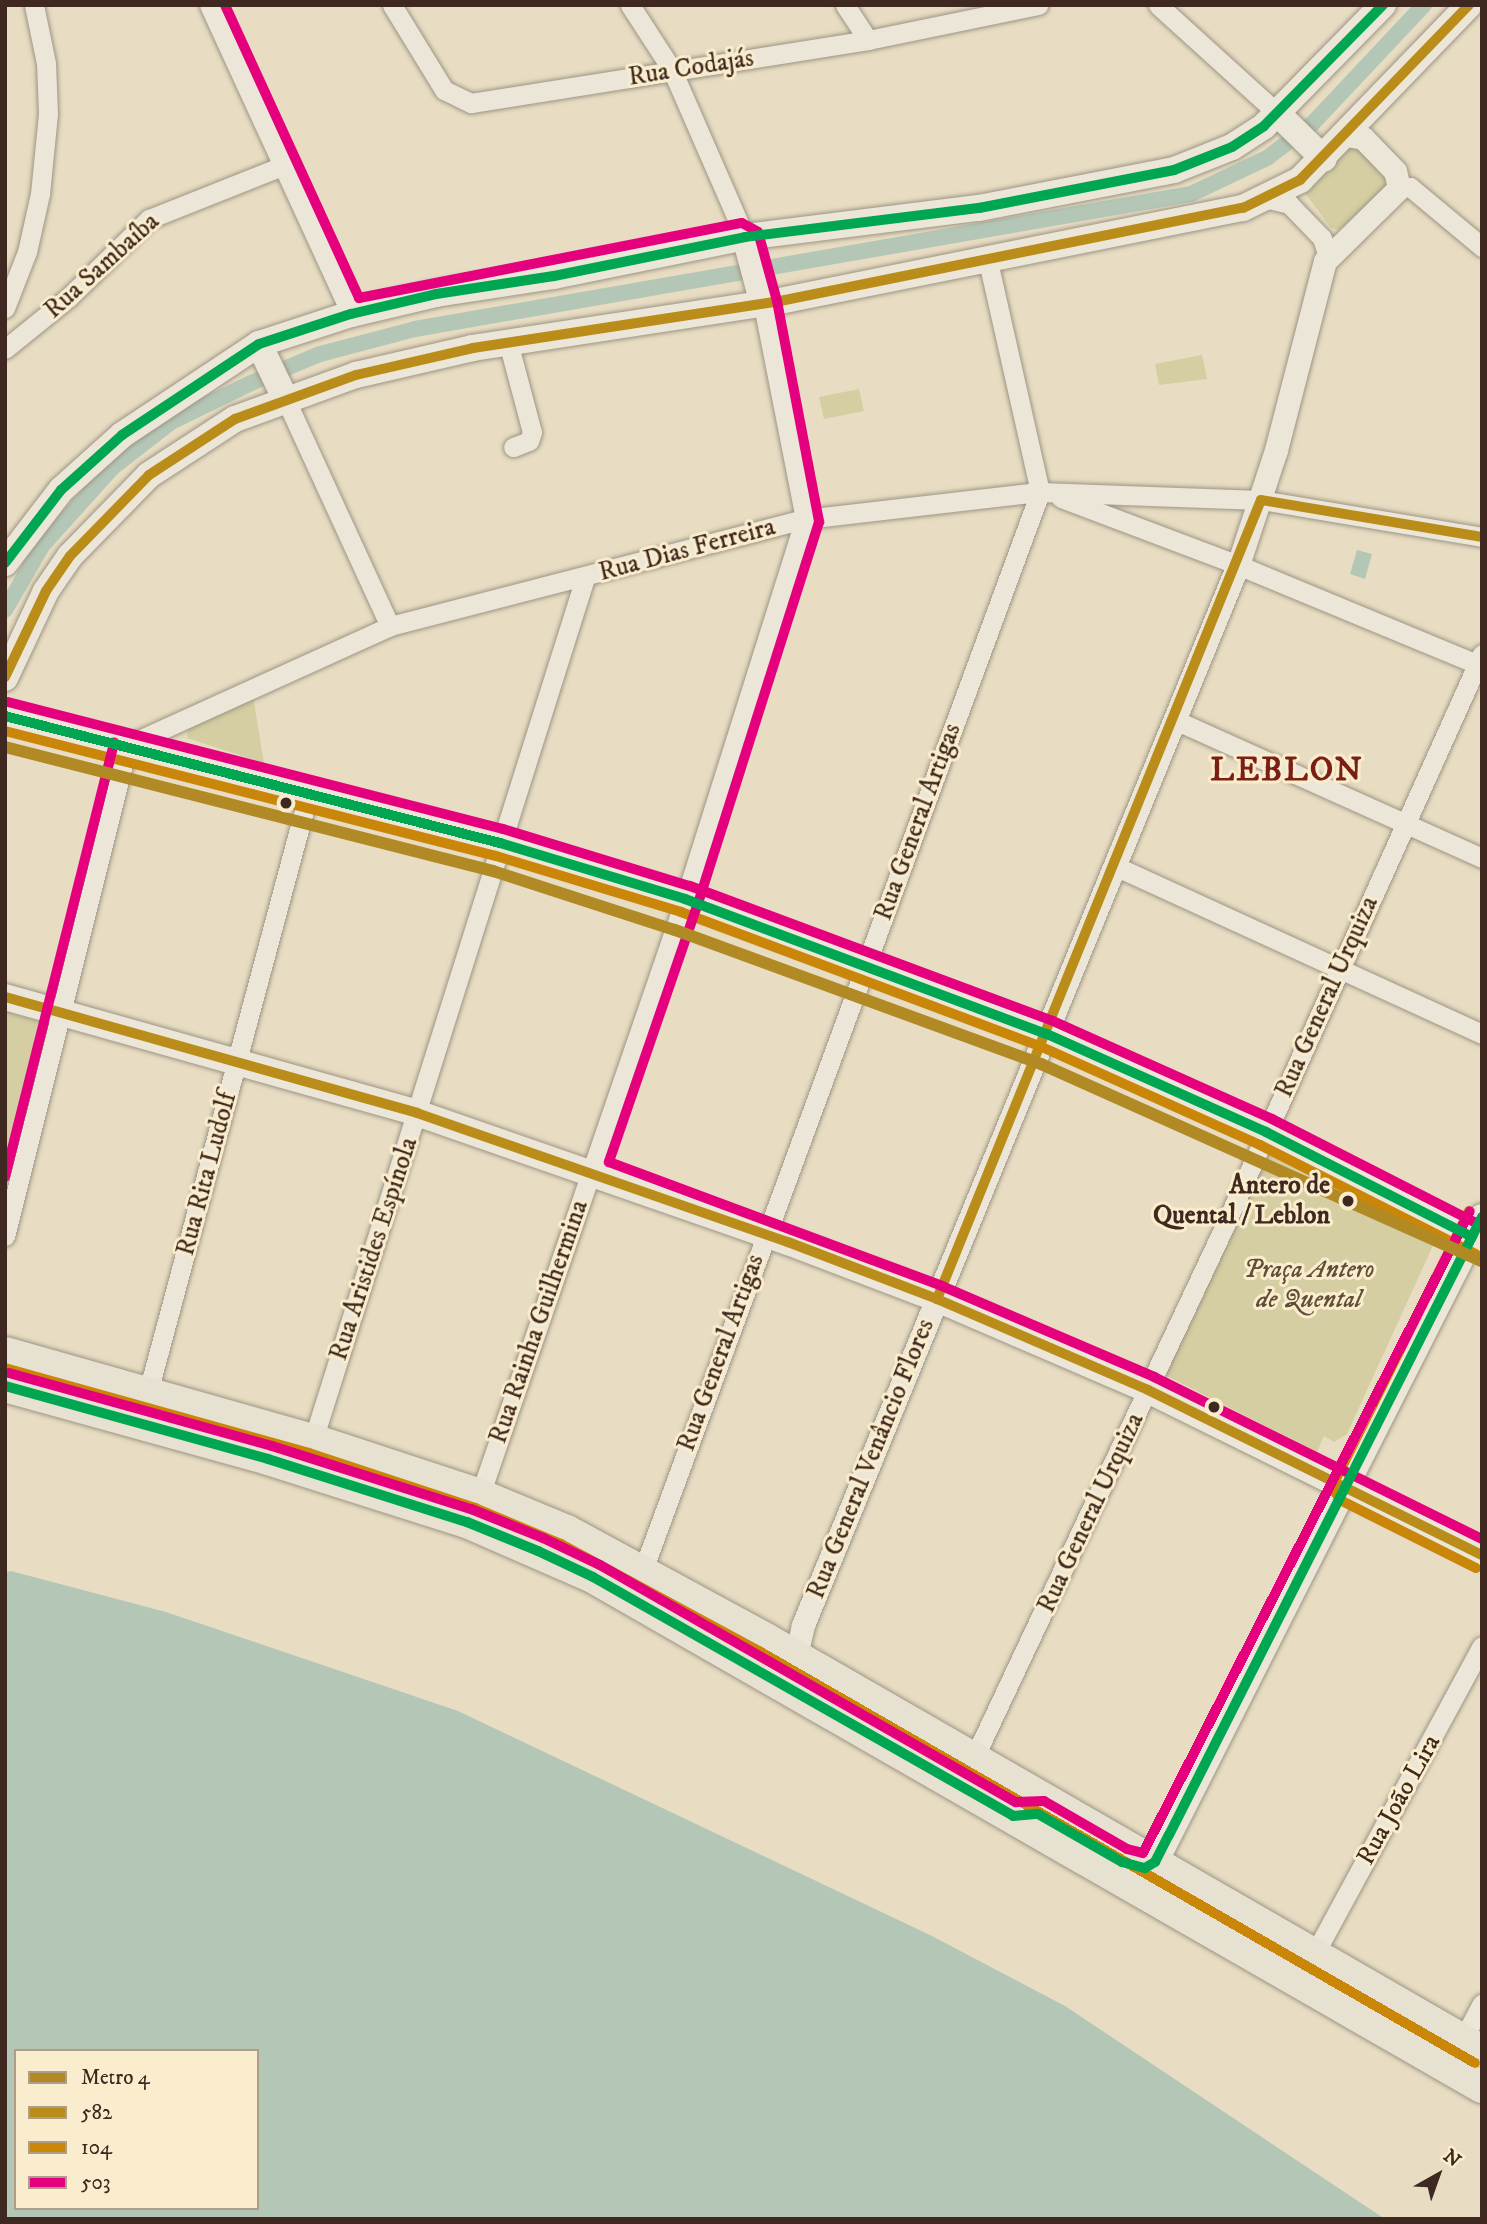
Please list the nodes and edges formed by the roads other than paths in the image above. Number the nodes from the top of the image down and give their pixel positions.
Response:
1 (34, 5) edge
2 (209, 5) edge
3 (392, 5) edge
4 (630, 5) edge
5 (845, 5) edge
6 (1038, 5) edge
7 (1158, 5) edge
8 (1383, 5) edge
9 (1469, 5) edge
10 (868, 40) junction
11 (672, 69) junction
12 (1278, 114) junction
13 (1347, 135) junction
14 (1324, 159) junction
15 (285, 165) junction
16 (1300, 180) junction
17 (1399, 188) junction
18 (1269, 200) junction
19 (745, 237) junction
20 (1345, 239) junction
21 (1482, 247) edge
22 (1328, 256) junction
23 (988, 262) junction
24 (763, 304) junction
25 (5, 308) edge
26 (351, 314) junction
27 (508, 342) junction
28 (259, 344) junction
29 (5, 349) edge
30 (285, 398) junction
31 (513, 447) dead end
32 (1040, 492) junction
33 (1261, 500) junction
34 (805, 519) junction
35 (1482, 537) edge
36 (5, 562) edge
37 (1238, 565) junction
38 (585, 578) junction
39 (390, 626) junction
40 (1480, 661) edge
41 (5, 678) edge
42 (5, 716) edge
43 (1175, 720) junction
44 (34, 723) junction
45 (5, 737) edge
46 (128, 745) junction
47 (309, 792) junction
48 (1405, 824) junction
49 (500, 843) junction
50 (1482, 858) edge
51 (1115, 866) junction
52 (685, 899) junction
53 (866, 967) junction
54 (1340, 969) junction
55 (5, 997) edge
56 (62, 1014) junction
57 (1047, 1034) junction
58 (1482, 1034) edge
59 (238, 1062) junction
60 (417, 1113) junction
61 (1266, 1132) junction
62 (591, 1170) junction
63 (1478, 1232) edge
64 (764, 1233) junction
65 (5, 1236) edge
66 (937, 1299) junction
67 (5, 1353) edge
68 (5, 1386) edge
69 (1148, 1390) junction
70 (148, 1392) junction
71 (313, 1440) junction
72 (1346, 1487) junction
73 (480, 1495) junction
74 (1482, 1555) edge
75 (643, 1570) junction
76 (1482, 1646) edge
77 (795, 1655) junction
78 (801, 1695) junction
79 (974, 1758) junction
80 (1013, 1816) junction
81 (1154, 1862) junction
82 (1315, 1953) junction
83 (1482, 2004) edge
84 (1472, 2045) edge
85 (1482, 2087) edge

1 - 25 street
2 - 15 street
3 - 11 street, Rua Codajás
4 - 11 street
5 - 10 street
6 - 10 street, Rua Codajás
7 - 12 street
8 - 12 main road
9 - 13 main road
10 - 11 street, Rua Codajás
11 - 19 street
12 - 14 main road
12 - 19 main road
13 - 14 main road
13 - 17 street
14 - 16 main road
15 - 26 street
15 - 29 street, Rua Sambaíba
16 - 18 main road
16 - 20 street
17 - 20 street, Rua General Venâncio Flores
17 - 21 street
18 - 22 street
18 - 23 main road
19 - 24 main road
19 - 26 main road
20 - 22 street, Rua General Venâncio Flores
22 - 33 street, Rua General Venâncio Flores
23 - 24 main road
23 - 32 street
24 - 27 main road
24 - 34 street, Rua Rainha Guilhermina
26 - 28 main road
27 - 30 main road
27 - 31 street
28 - 30 main road
28 - 36 main road
30 - 39 street
30 - 41 main road
32 - 33 street, Rua Dias Ferreira
32 - 34 street, Rua Dias Ferreira
32 - 37 street
32 - 53 street, Rua General Artigas
33 - 35 street, Rua Dias Ferreira
33 - 37 street, Rua General Venâncio Flores
34 - 38 street, Rua Dias Ferreira
34 - 52 street, Rua Rainha Guilhermina
37 - 40 street
37 - 43 street, Rua General Venâncio Flores
38 - 39 street, Rua Dias Ferreira
38 - 49 street, Rua Aristides Espínola
39 - 46 street, Rua Dias Ferreira
40 - 48 street, Rua General Urquiza
42 - 44 main road
43 - 48 street
43 - 51 street, Rua General Venâncio Flores
44 - 45 main road
44 - 46 main road
46 - 47 main road
46 - 56 street
47 - 49 main road
47 - 59 street, Rua Rita Ludolf
48 - 50 street
48 - 54 street, Rua General Urquiza
49 - 52 main road
49 - 60 street, Rua Aristides Espínola
51 - 54 street
51 - 57 street, Rua General Venâncio Flores
52 - 53 main road
52 - 62 street, Rua Rainha Guilhermina
53 - 57 main road
53 - 64 street, Rua General Artigas
54 - 58 street
54 - 61 street, Rua General Urquiza
55 - 56 main road
56 - 59 main road
56 - 65 street
57 - 61 main road
57 - 66 street, Rua General Venâncio Flores
59 - 60 main road
59 - 70 street, Rua Rita Ludolf
60 - 62 main road
60 - 71 street, Rua Aristides Espínola
61 - 63 main road
61 - 69 street, Rua General Urquiza
62 - 64 main road
62 - 73 street, Rua Rainha Guilhermina
63 - 72 main road
64 - 66 main road
64 - 75 street, Rua General Artigas
66 - 69 main road
66 - 77 street, Rua General Venâncio Flores
67 - 70 highway
68 - 78 highway
69 - 72 main road
69 - 79 street, Rua General Urquiza
70 - 71 highway
71 - 73 highway
72 - 74 main road
72 - 81 main road
73 - 75 highway
75 - 77 highway
76 - 82 street, Rua João Lira
77 - 78 street, Rua General Venâncio Flores
77 - 79 highway
78 - 80 highway
79 - 81 highway
80 - 81 highway
80 - 85 highway
81 - 82 highway
82 - 84 highway
83 - 84 street

